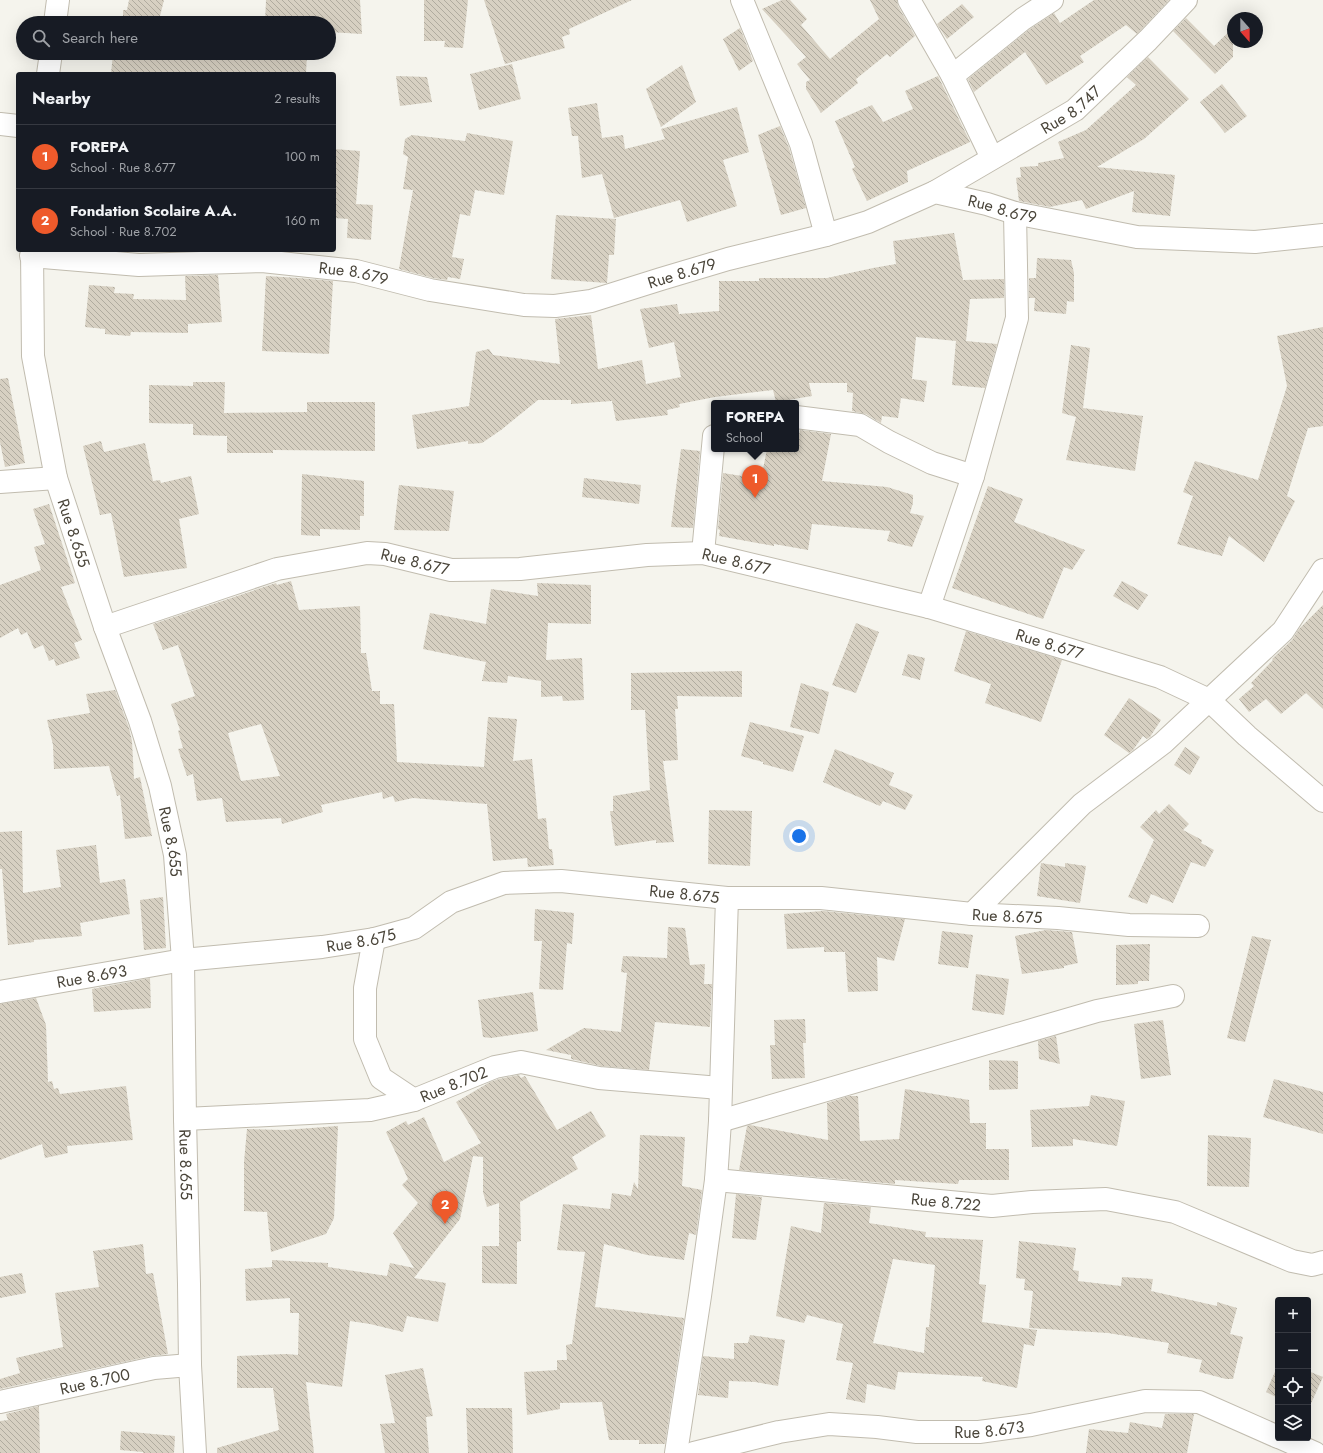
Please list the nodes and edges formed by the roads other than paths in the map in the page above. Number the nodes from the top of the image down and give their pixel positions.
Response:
1 (58, 0) edge
2 (742, 0) edge
3 (909, 0) edge
4 (1052, 0) edge
5 (1186, 0) edge
6 (56, 16) edge
7 (50, 60) edge
8 (48, 72) edge
9 (952, 75) junction
10 (0, 124) edge
11 (16, 126) edge
12 (992, 158) junction
13 (935, 192) junction
14 (1016, 214) junction
15 (826, 235) junction
16 (1323, 235) edge
17 (32, 253) edge
18 (799, 417) edge
19 (712, 452) edge
20 (973, 476) junction
21 (56, 478) junction
22 (0, 482) edge
23 (703, 553) junction
24 (1323, 570) edge
25 (929, 607) junction
26 (105, 627) junction
27 (1209, 700) junction
28 (1323, 801) edge
29 (727, 898) junction
30 (972, 914) junction
31 (1198, 926) dead end
32 (374, 939) junction
33 (183, 960) junction
34 (0, 992) edge
35 (1173, 996) dead end
36 (720, 1088) junction
37 (414, 1100) junction
38 (185, 1119) junction
39 (720, 1121) junction
40 (716, 1180) junction
41 (1323, 1262) edge
42 (190, 1365) junction
43 (0, 1402) edge
44 (1275, 1435) edge
45 (1288, 1441) edge
46 (195, 1453) edge
47 (676, 1453) edge
48 (694, 1453) edge
49 (1315, 1453) edge

1 - 6 street
2 - 15 street
3 - 9 street
4 - 9 street
5 - 12 street, Rue 8.747
7 - 8 street
9 - 12 street
10 - 11 street
12 - 13 street, Rue 8.747
13 - 14 street, Rue 8.679
13 - 15 street, Rue 8.679
14 - 16 street, Rue 8.679
14 - 20 street
15 - 17 street, Rue 8.679
17 - 21 street, Rue 8.655
18 - 20 street
19 - 23 street
20 - 25 street
21 - 22 street
21 - 26 street, Rue 8.655
23 - 25 street, Rue 8.677
23 - 26 street, Rue 8.677
24 - 27 street
25 - 27 street, Rue 8.677
26 - 33 street, Rue 8.655
27 - 28 street, Rue 8.677
27 - 30 street
29 - 30 street, Rue 8.675
29 - 32 street, Rue 8.675
29 - 36 street
30 - 31 street, Rue 8.675
32 - 33 street, Rue 8.675
32 - 37 street
33 - 34 street, Rue 8.693
33 - 38 street, Rue 8.655
35 - 39 street
36 - 37 street, Rue 8.702
36 - 39 street
37 - 38 street, Rue 8.702
38 - 42 street, Rue 8.655
39 - 40 street
40 - 41 street, Rue 8.722
40 - 47 street
42 - 43 street, Rue 8.700
42 - 46 street, Rue 8.655
44 - 48 street, Rue 8.673
45 - 49 street, Rue 8.673

